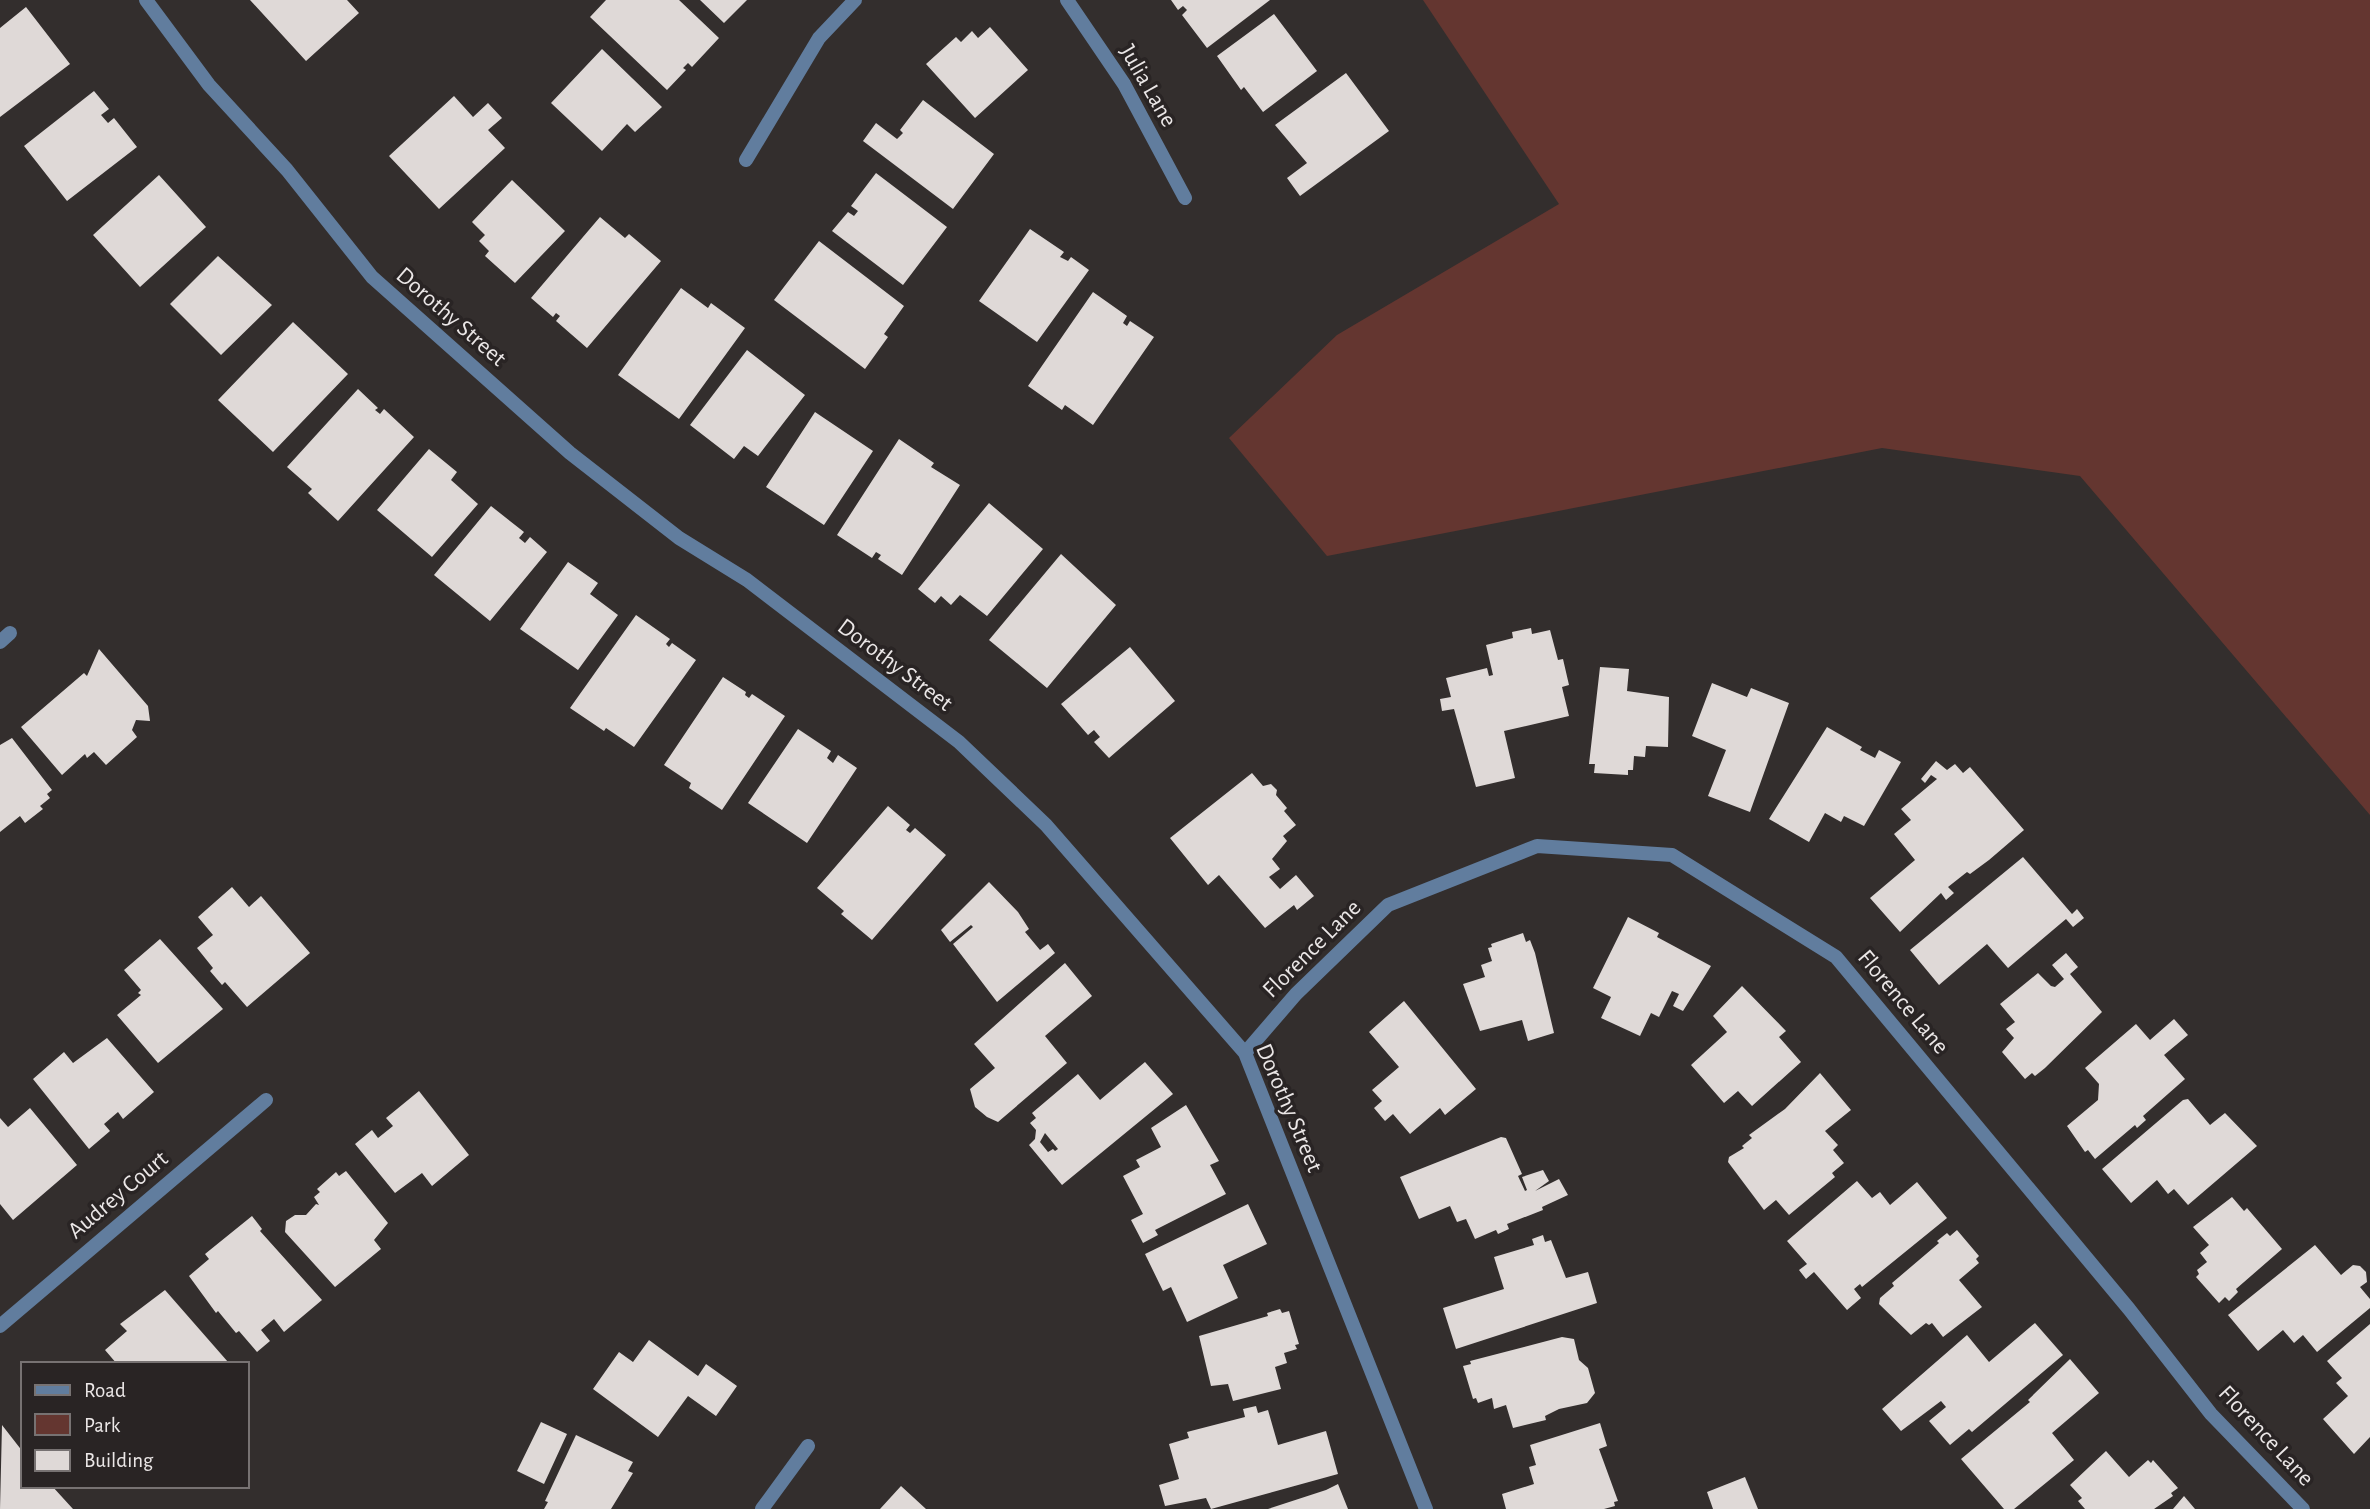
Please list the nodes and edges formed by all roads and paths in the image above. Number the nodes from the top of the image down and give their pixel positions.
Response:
1 (146, 0) edge
2 (855, 0) edge
3 (1067, 0) edge
4 (746, 160) dead end
5 (1185, 198) dead end
6 (1245, 1053) junction
7 (266, 1100) dead end
8 (0, 1326) edge
9 (808, 1446) dead end
10 (762, 1509) edge
11 (1426, 1509) edge
12 (2304, 1509) edge

1 - 6 street, Dorothy Street
2 - 4 street
3 - 5 street, Julia Lane
6 - 11 street, Dorothy Street
6 - 12 street, Florence Lane
7 - 8 street, Audrey Court
9 - 10 street

